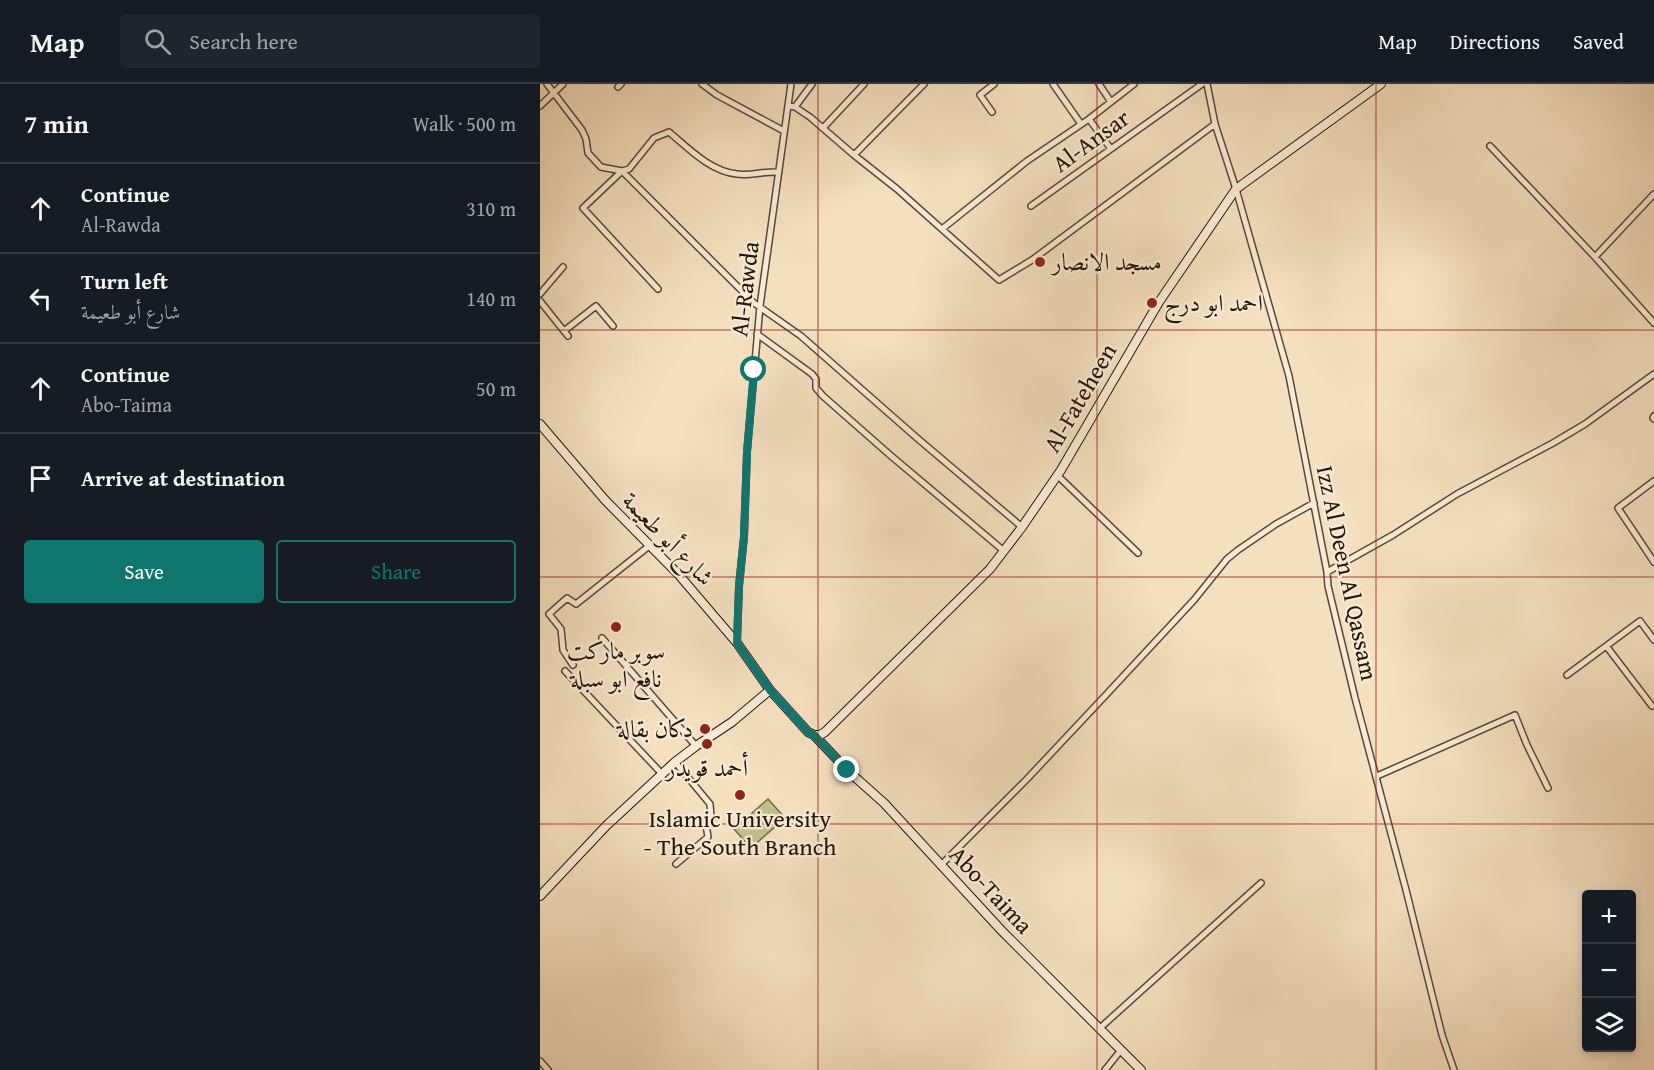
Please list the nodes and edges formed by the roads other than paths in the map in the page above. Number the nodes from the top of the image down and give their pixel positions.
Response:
1 (547, 84) edge
2 (563, 84) edge
3 (702, 84) edge
4 (791, 84) edge
5 (812, 84) edge
6 (864, 84) edge
7 (924, 84) edge
8 (993, 84) edge
9 (1053, 84) edge
10 (1099, 84) edge
11 (1134, 84) edge
12 (1202, 84) edge
13 (1207, 84) edge
14 (1381, 84) edge
15 (553, 92) junction
16 (1111, 102) junction
17 (540, 106) edge
18 (792, 107) junction
19 (992, 112) dead end
20 (1089, 119) junction
21 (1081, 124) junction
22 (1215, 124) junction
23 (823, 128) junction
24 (784, 131) junction
25 (1490, 146) dead end
26 (1110, 149) junction
27 (854, 155) junction
28 (622, 171) junction
29 (779, 172) junction
30 (1236, 189) junction
31 (1654, 194) edge
32 (1031, 206) dead end
33 (942, 229) junction
34 (1595, 257) junction
35 (563, 267) dead end
36 (658, 289) dead end
37 (540, 294) edge
38 (540, 300) edge
39 (760, 306) junction
40 (1654, 322) edge
41 (613, 326) dead end
42 (757, 334) junction
43 (1654, 374) edge
44 (540, 424) edge
45 (1057, 475) junction
46 (1654, 481) edge
47 (1314, 503) junction
48 (1022, 527) junction
49 (649, 546) junction
50 (1004, 550) junction
51 (1138, 553) dead end
52 (1654, 562) edge
53 (1327, 572) junction
54 (602, 638) dead end
55 (1654, 640) edge
56 (737, 643) junction
57 (1607, 647) junction
58 (573, 664) dead end
59 (565, 671) dead end
60 (1567, 675) dead end
61 (770, 690) junction
62 (1652, 706) dead end
63 (814, 735) junction
64 (696, 746) junction
65 (675, 762) junction
66 (663, 775) junction
67 (1377, 776) junction
68 (1548, 788) dead end
69 (676, 864) dead end
70 (941, 865) junction
71 (1261, 883) dead end
72 (540, 896) edge
73 (1100, 1028) junction
74 (1121, 1050) junction
75 (540, 1061) edge
76 (548, 1070) edge
77 (1105, 1070) edge
78 (1141, 1070) edge
79 (1454, 1070) edge

1 - 15 street
2 - 15 street
3 - 24 street
4 - 18 street, Al-Rawda
5 - 18 street
6 - 23 street
7 - 27 street
8 - 19 street
9 - 21 street
10 - 16 street
11 - 16 street
12 - 26 street, Al-Ansar
13 - 22 street, Izz Al Deen Al Qassam
14 - 30 street, Al-Fateheen
15 - 17 street
15 - 28 street
16 - 20 street
18 - 23 street
18 - 24 street, Al-Rawda
20 - 21 street
20 - 26 street
21 - 33 street
22 - 30 street, Izz Al Deen Al Qassam
22 - 33 street
23 - 27 street
24 - 29 street, Al-Rawda
25 - 34 street
26 - 32 street, Al-Ansar
27 - 33 street
28 - 29 street
28 - 36 street
28 - 39 street
29 - 39 street, Al-Rawda
30 - 45 street, Al-Fateheen
30 - 47 street, Izz Al Deen Al Qassam
31 - 34 street
34 - 40 street
35 - 37 street
38 - 41 street
39 - 42 street, Al-Rawda
39 - 48 street
42 - 50 street
42 - 56 street, Al-Rawda
43 - 53 street
44 - 49 street, شارع أبو طعيمة
45 - 48 street, Al-Fateheen
45 - 51 street
46 - 52 street
47 - 53 street, Izz Al Deen Al Qassam
47 - 70 street
48 - 50 street, Al-Fateheen
49 - 56 street, شارع أبو طعيمة
49 - 58 street
50 - 63 street, Al-Fateheen
53 - 67 street, Izz Al Deen Al Qassam
54 - 64 street
55 - 57 street
56 - 61 street, شارع أبو طعيمة
57 - 60 street
57 - 62 street
59 - 66 street
61 - 63 street, شارع أبو طعيمة
61 - 64 street
63 - 70 street, Abo-Taima
64 - 65 street
65 - 66 street
65 - 69 street
66 - 72 street
67 - 68 street
67 - 79 street, Izz Al Deen Al Qassam
70 - 73 street, Abo-Taima
71 - 73 street
73 - 74 street, Abo-Taima
74 - 77 street
74 - 78 street, Abo-Taima
75 - 76 street

